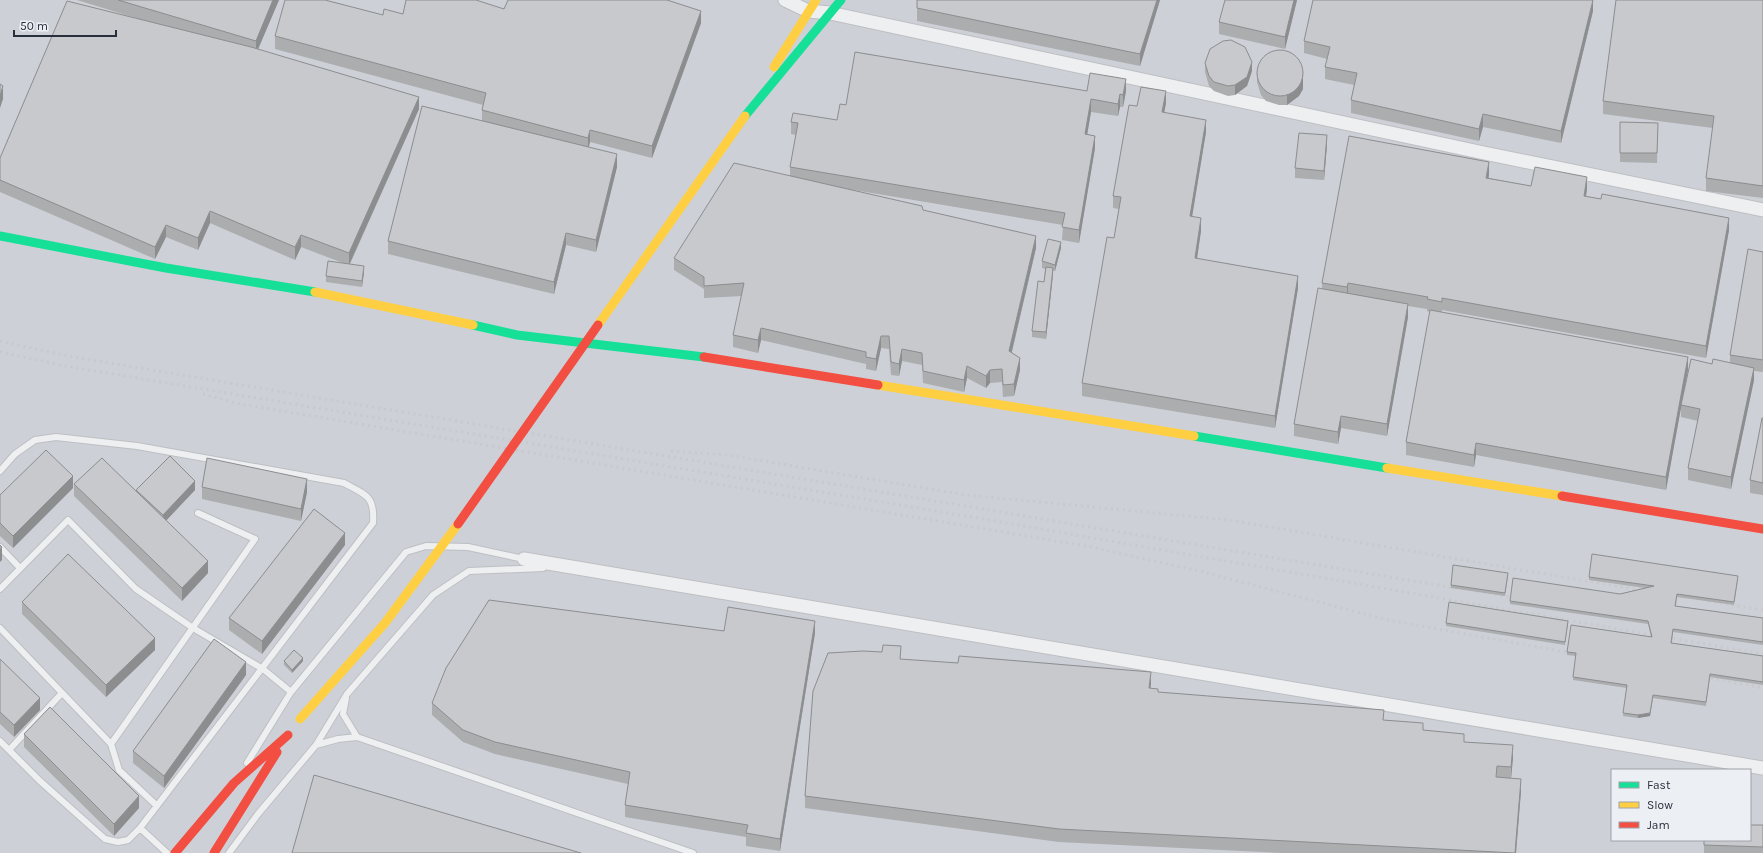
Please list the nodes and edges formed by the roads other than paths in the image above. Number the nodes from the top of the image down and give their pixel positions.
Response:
1 (786, 0) edge
2 (816, 0) edge
3 (841, 0) edge
4 (808, 11) junction
5 (830, 13) junction
6 (745, 116) junction
7 (1763, 210) edge
8 (0, 236) edge
9 (0, 471) edge
10 (198, 513) dead end
11 (1763, 530) edge
12 (0, 547) edge
13 (524, 559) joint
14 (571, 567) junction
15 (20, 568) junction
16 (0, 589) edge
17 (0, 628) edge
18 (193, 628) junction
19 (263, 669) junction
20 (291, 692) junction
21 (62, 693) junction
22 (347, 694) junction
23 (294, 727) junction
24 (357, 737) junction
25 (0, 741) edge
26 (111, 744) junction
27 (316, 745) junction
28 (9, 750) junction
29 (1763, 768) edge
30 (234, 783) junction
31 (156, 805) junction
32 (140, 828) junction
33 (167, 853) edge
34 (175, 853) edge
35 (214, 853) edge
36 (229, 853) edge
37 (694, 853) edge

1 - 4 street
2 - 4 street
3 - 5 street
4 - 5 street
4 - 6 street
5 - 6 street
5 - 7 street
6 - 23 street, bridge
8 - 11 street
9 - 19 lane
10 - 18 lane
12 - 15 lane
13 - 14 street
13 - 20 lane
14 - 22 lane
14 - 29 street
15 - 16 lane
15 - 18 lane
17 - 21 lane
18 - 19 lane
18 - 26 lane
19 - 20 lane
19 - 31 lane
20 - 30 lane
21 - 26 lane
21 - 28 lane
22 - 24 lane
22 - 27 lane
23 - 30 street
23 - 35 street
24 - 27 lane
24 - 37 lane
25 - 28 lane
26 - 31 lane
27 - 36 lane
28 - 32 lane
30 - 34 street
31 - 32 lane
32 - 33 lane

